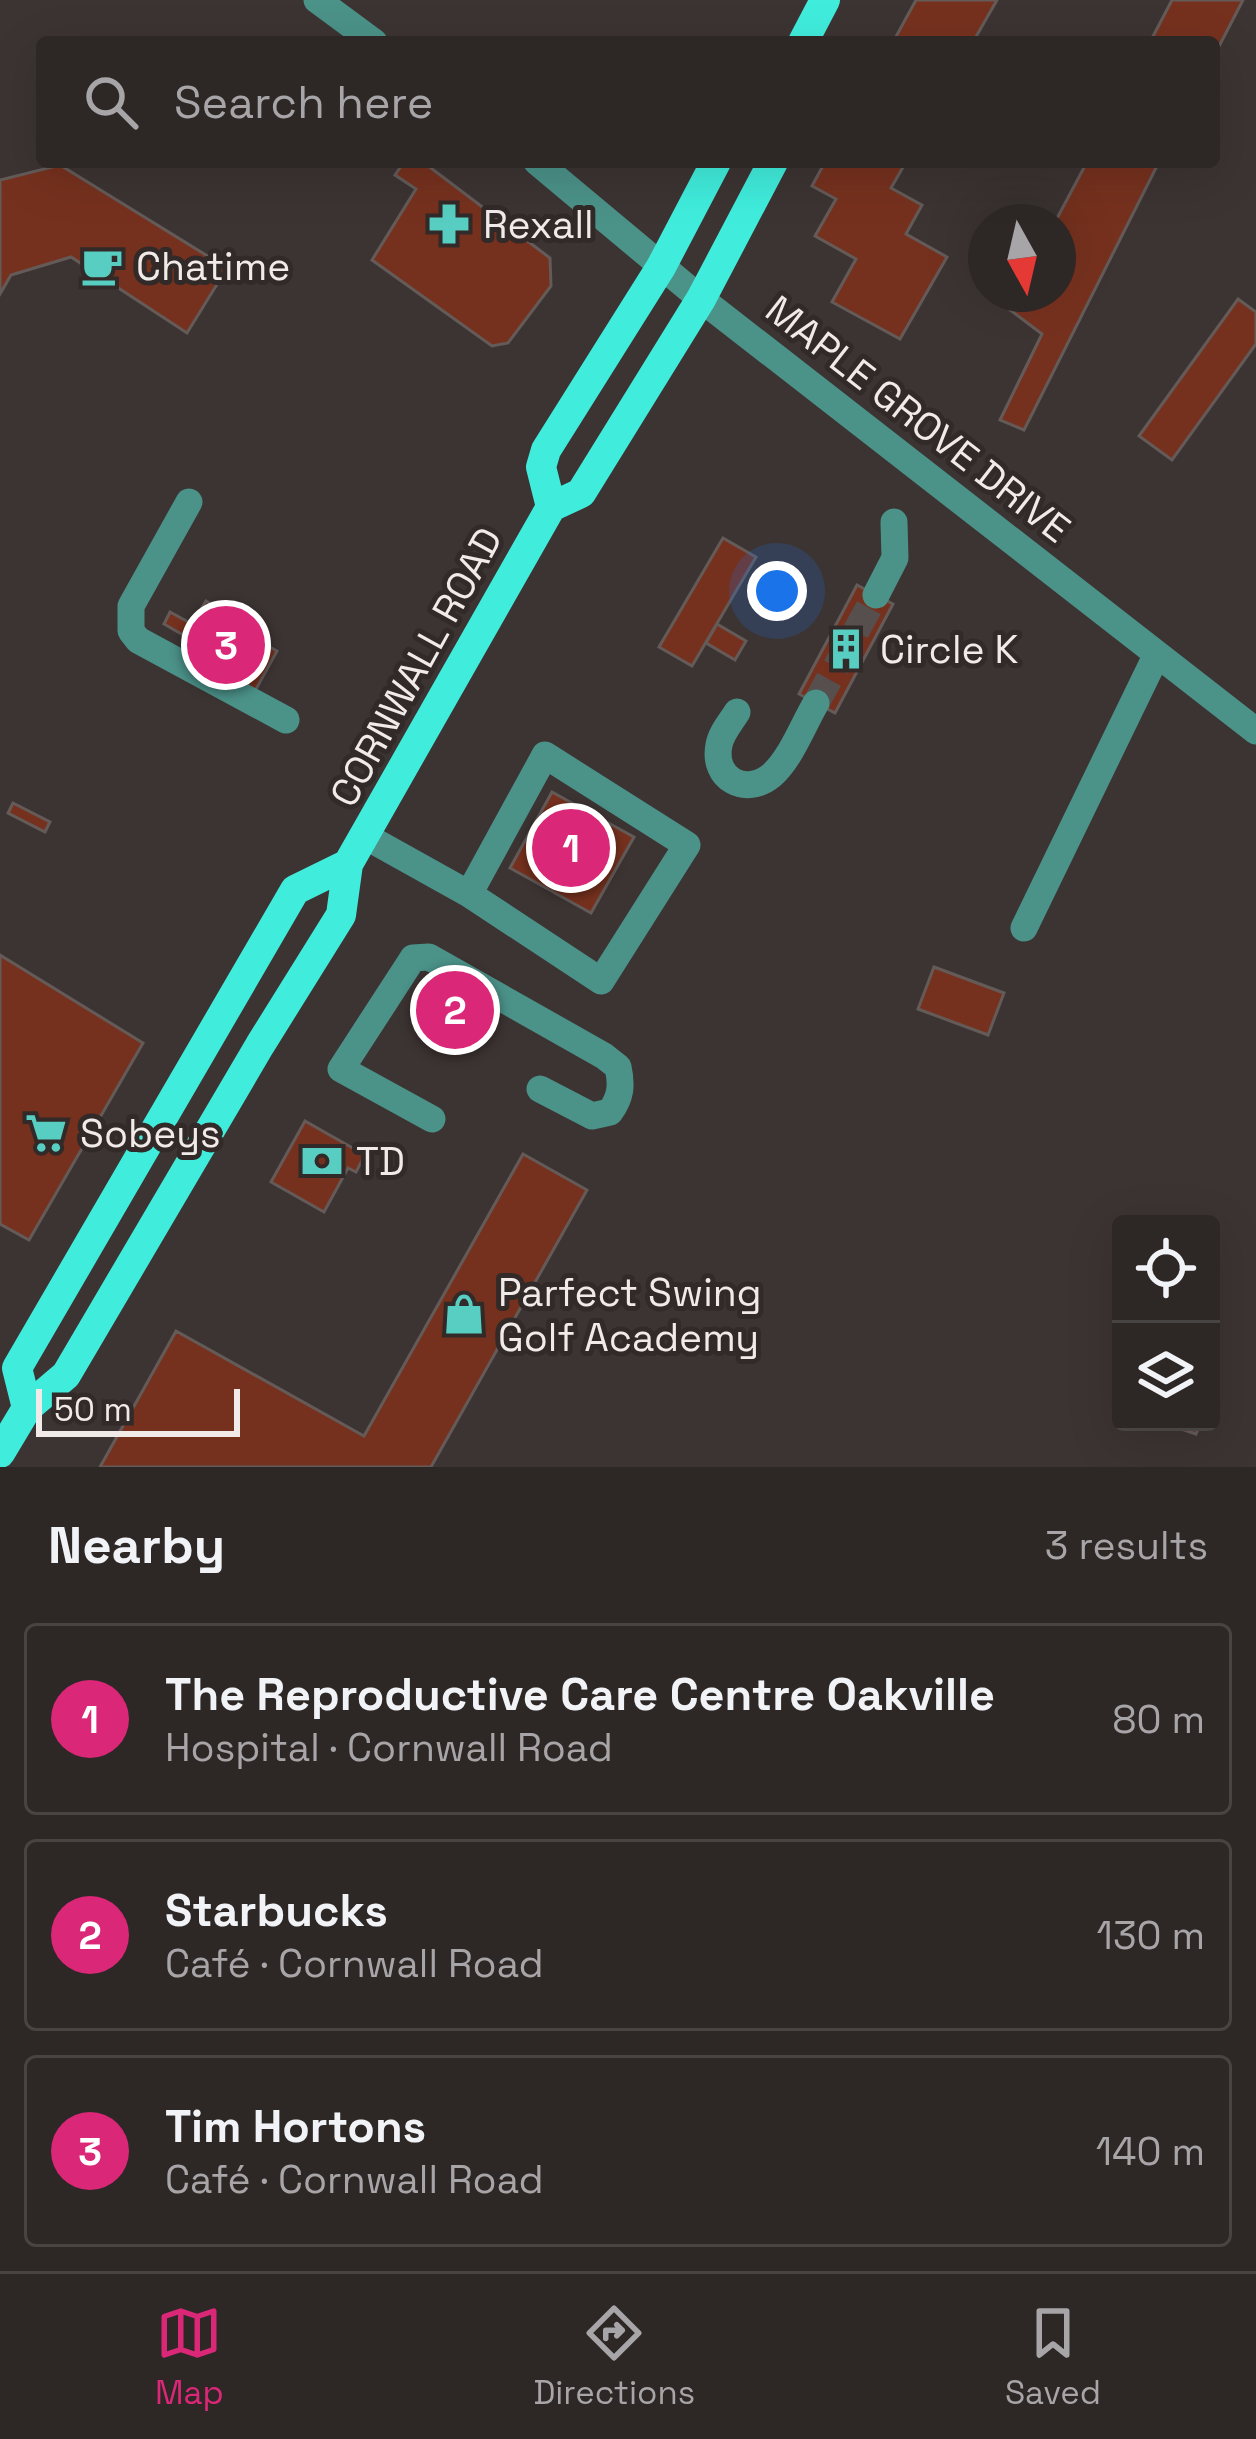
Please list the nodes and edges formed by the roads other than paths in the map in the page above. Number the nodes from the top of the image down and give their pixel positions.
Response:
1 (317, 0) edge
2 (825, 0) edge
3 (366, 36) edge
4 (806, 36) edge
5 (544, 168) edge
6 (713, 168) edge
7 (770, 168) edge
8 (661, 267) junction
9 (701, 299) junction
10 (189, 502) dead end
11 (551, 507) junction
12 (894, 522) dead end
13 (876, 595) tunnel mouth
14 (1157, 654) junction
15 (816, 703) tunnel mouth
16 (737, 712) dead end
17 (286, 720) dead end
18 (1256, 731) edge
19 (365, 836) junction
20 (348, 864) junction
21 (469, 894) junction
22 (1024, 928) dead end
23 (540, 1089) dead end
24 (432, 1119) dead end
25 (27, 1408) junction
26 (0, 1453) edge

1 - 3 street
2 - 4 main road
5 - 8 street, MAPLE GROVE DRIVE
6 - 8 main road, CORNWALL ROAD
7 - 9 main road, CORNWALL ROAD
8 - 9 street, MAPLE GROVE DRIVE
8 - 11 main road, CORNWALL ROAD
9 - 11 main road, CORNWALL ROAD
9 - 14 street, MAPLE GROVE DRIVE
10 - 17 street
11 - 19 main road, CORNWALL ROAD
12 - 13 street
14 - 18 street, MAPLE GROVE DRIVE
14 - 22 street
15 - 16 street
19 - 20 main road, CORNWALL ROAD
19 - 21 street
20 - 25 main road, CORNWALL ROAD
20 - 25 main road, CORNWALL ROAD
21 - 21 street
23 - 24 street
25 - 26 main road, CORNWALL ROAD

